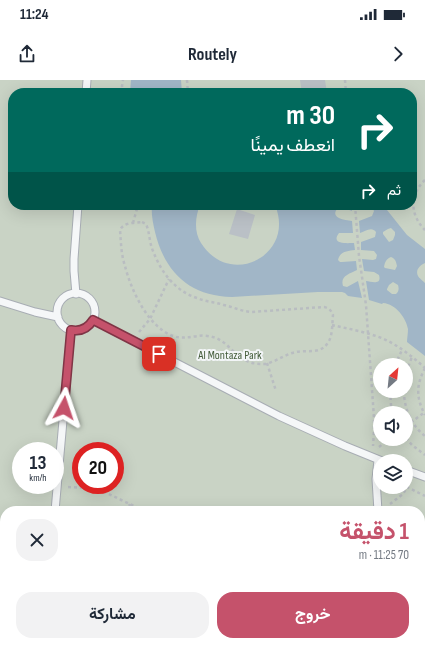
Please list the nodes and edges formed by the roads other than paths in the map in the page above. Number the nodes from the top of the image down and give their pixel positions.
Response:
1 (78, 210) edge
2 (76, 294) junction
3 (0, 301) edge
4 (58, 317) junction
5 (93, 320) junction
6 (71, 330) junction
7 (373, 457) edge
8 (413, 473) edge
9 (425, 477) edge
10 (377, 494) edge
11 (55, 506) edge
12 (378, 506) edge

1 - 2 lane
2 - 4 lane
2 - 5 lane
3 - 4 lane
4 - 6 lane
5 - 6 lane
5 - 7 lane
6 - 11 lane
8 - 9 lane
10 - 12 lane

